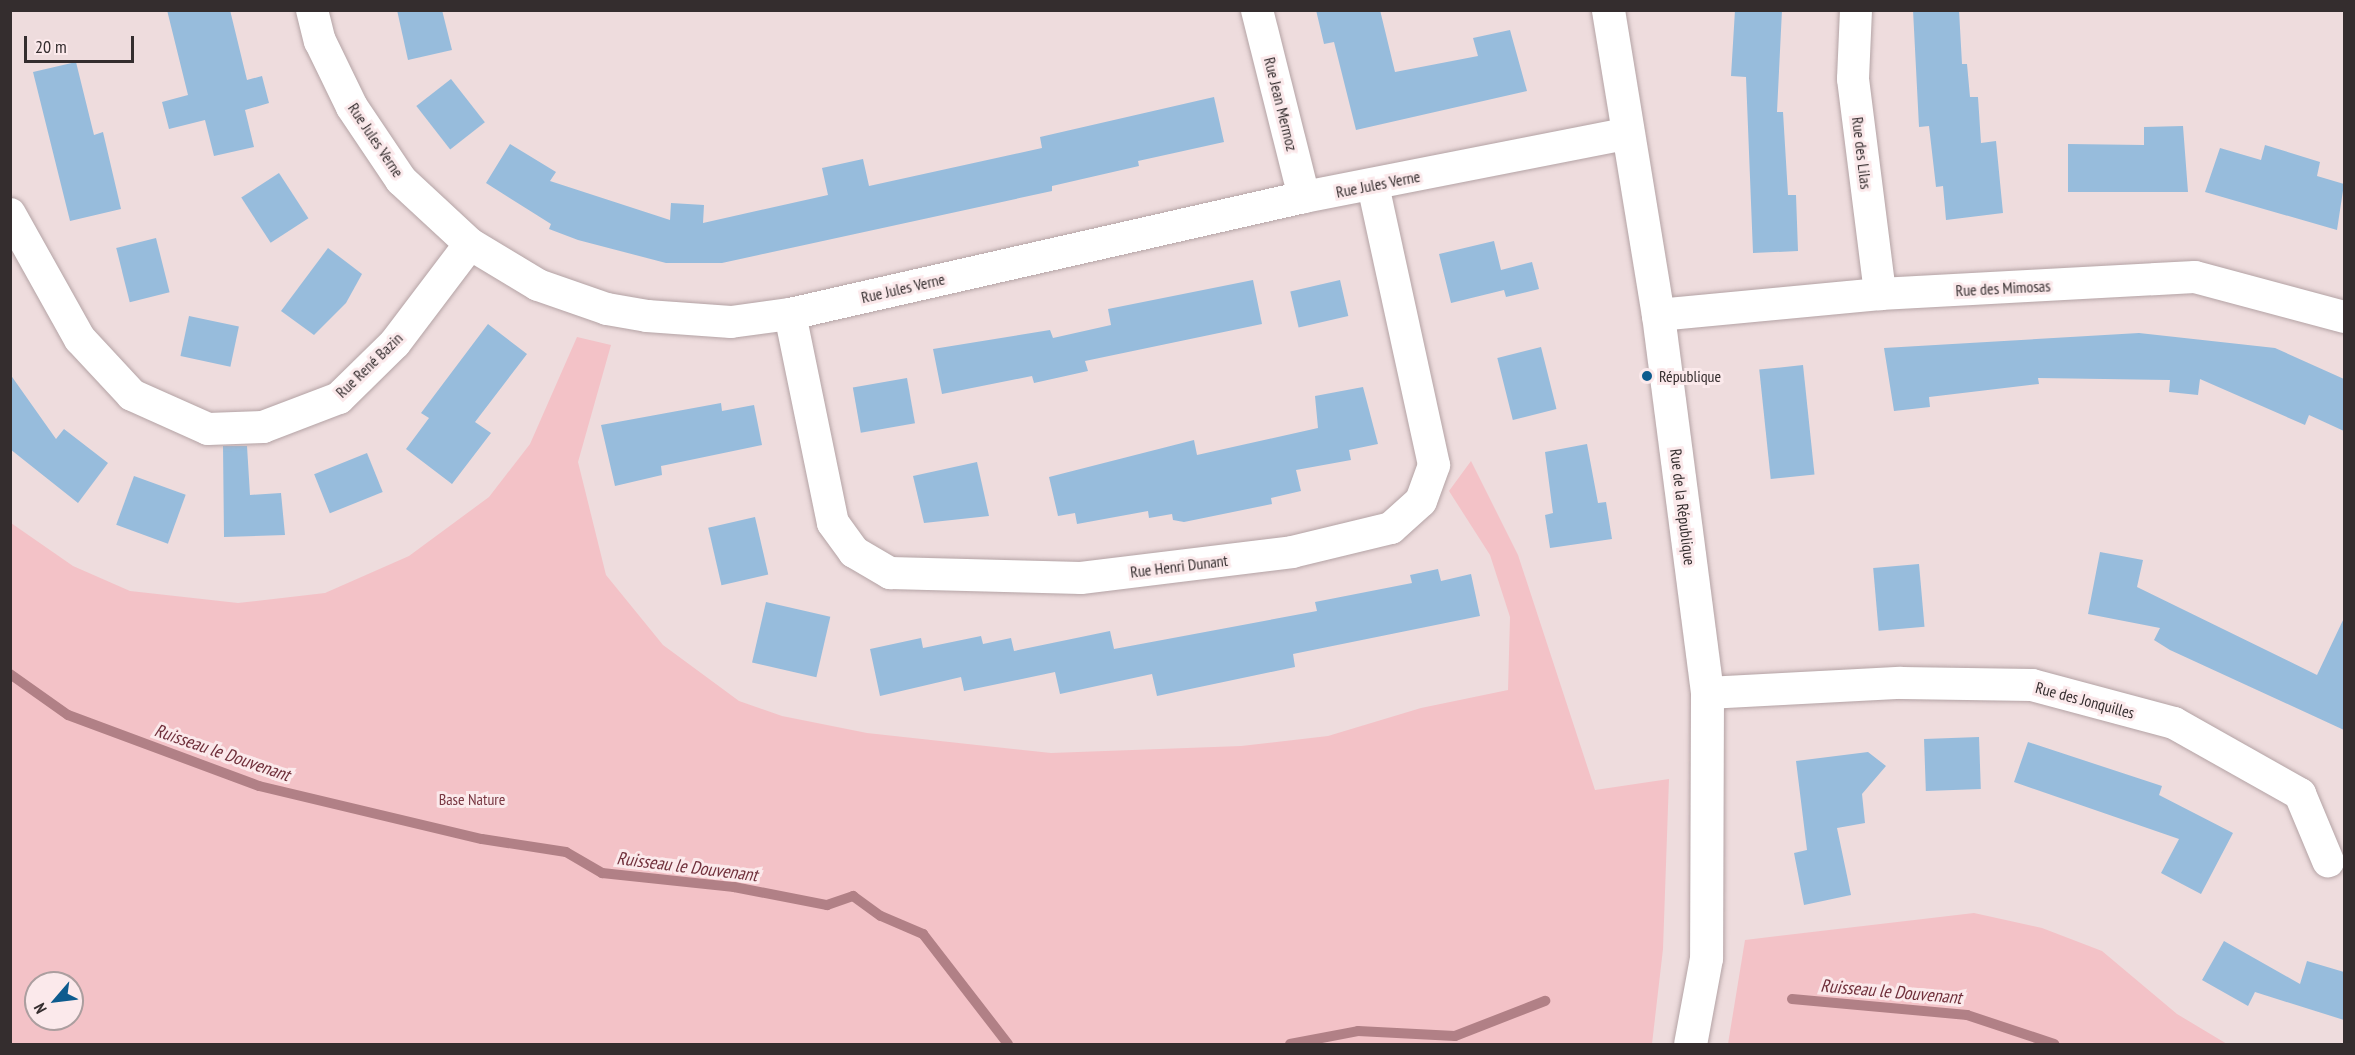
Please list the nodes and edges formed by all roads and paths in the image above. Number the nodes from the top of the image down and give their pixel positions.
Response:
1 (312, 10) edge
2 (1257, 10) edge
3 (1608, 10) edge
4 (1856, 10) edge
5 (1626, 134) junction
6 (1373, 186) junction
7 (1304, 197) junction
8 (10, 214) edge
9 (470, 244) junction
10 (1880, 294) junction
11 (790, 314) junction
12 (1658, 315) junction
13 (2344, 317) edge
14 (1707, 693) junction
15 (2328, 861) dead end
16 (1690, 1044) edge

1 - 9 street, Rue Jules Verne
2 - 7 street, Rue Jean Mermoz
3 - 5 main road, Rue de la République
4 - 10 street, Rue des Lilas
5 - 6 street, Rue Jules Verne
5 - 12 main road, Rue de la République
6 - 7 street, Rue Jules Verne
6 - 11 street, Rue Henri Dunant
7 - 11 street, Rue Jules Verne
8 - 9 street, Rue René Bazin
9 - 11 street, Rue Jules Verne
10 - 12 street, Rue des Mimosas
10 - 13 street, Rue des Mimosas
12 - 14 main road, Rue de la République
14 - 15 street, Rue des Jonquilles
14 - 16 main road, Rue de la République

